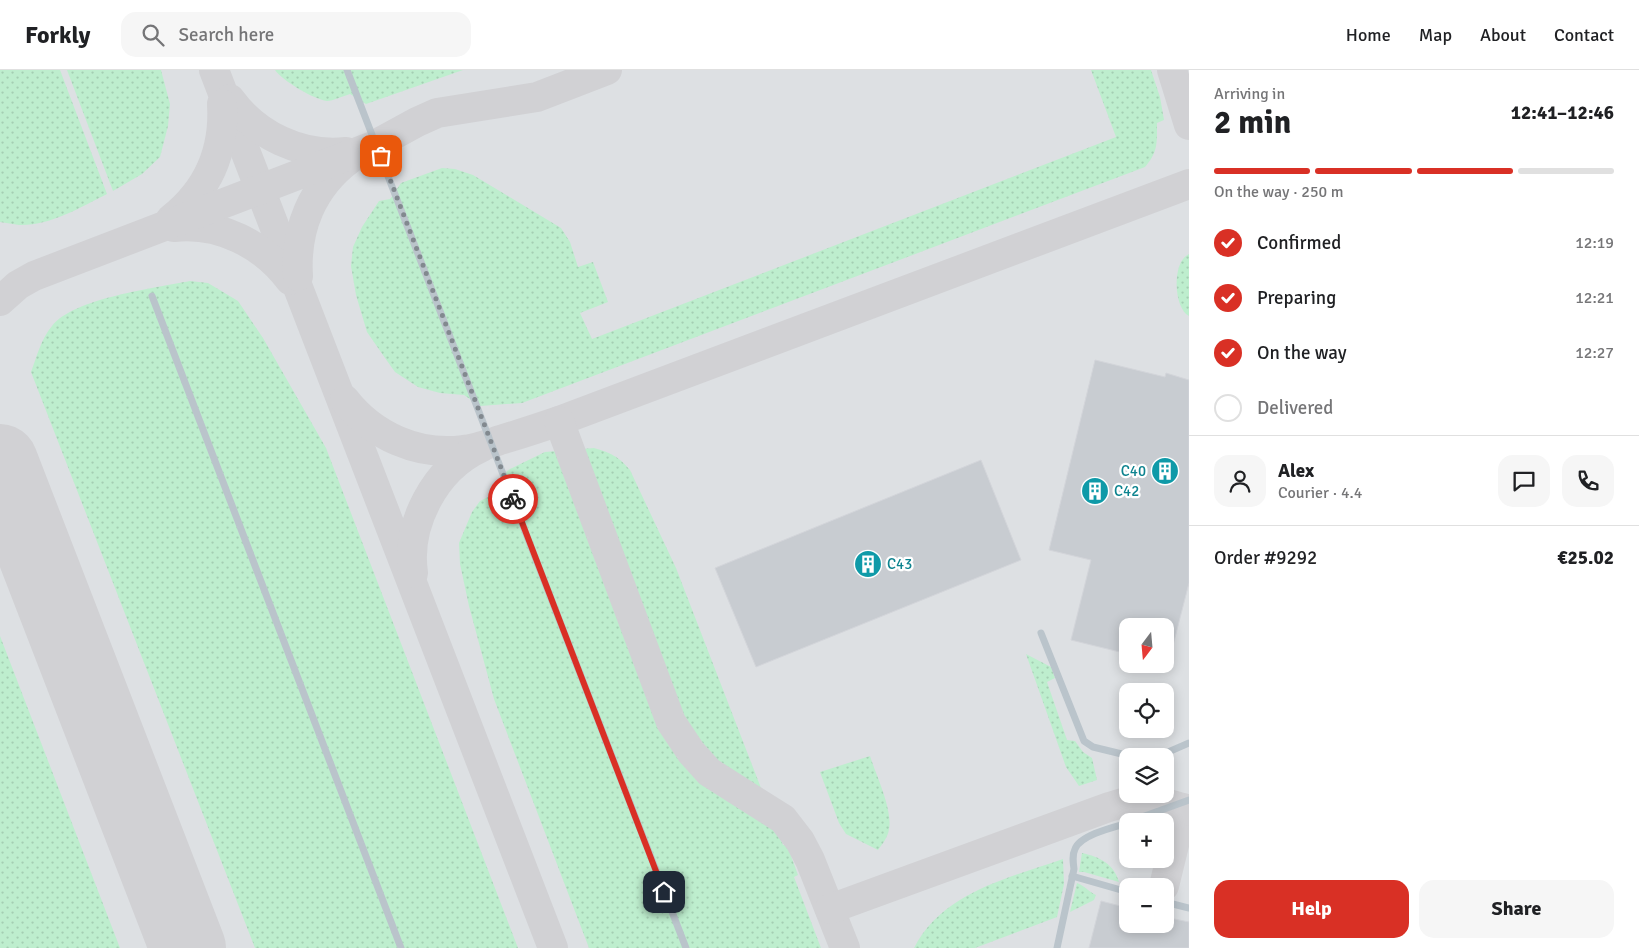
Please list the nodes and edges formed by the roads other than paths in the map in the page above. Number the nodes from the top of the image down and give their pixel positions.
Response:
1 (347, 70) edge
2 (152, 296) dead end
3 (1041, 633) dead end
4 (1189, 743) edge
5 (1174, 750) edge
6 (1119, 753) edge
7 (1189, 800) edge
8 (1153, 813) edge
9 (1119, 826) edge
10 (1072, 876) junction
11 (1119, 889) edge
12 (1174, 904) edge
13 (1189, 908) edge
14 (401, 948) edge
15 (686, 948) edge
16 (1057, 948) edge

1 - 15 lane
2 - 14 lane
3 - 6 lane
4 - 5 lane
7 - 8 lane
9 - 10 lane
10 - 11 lane
10 - 16 lane
12 - 13 lane

